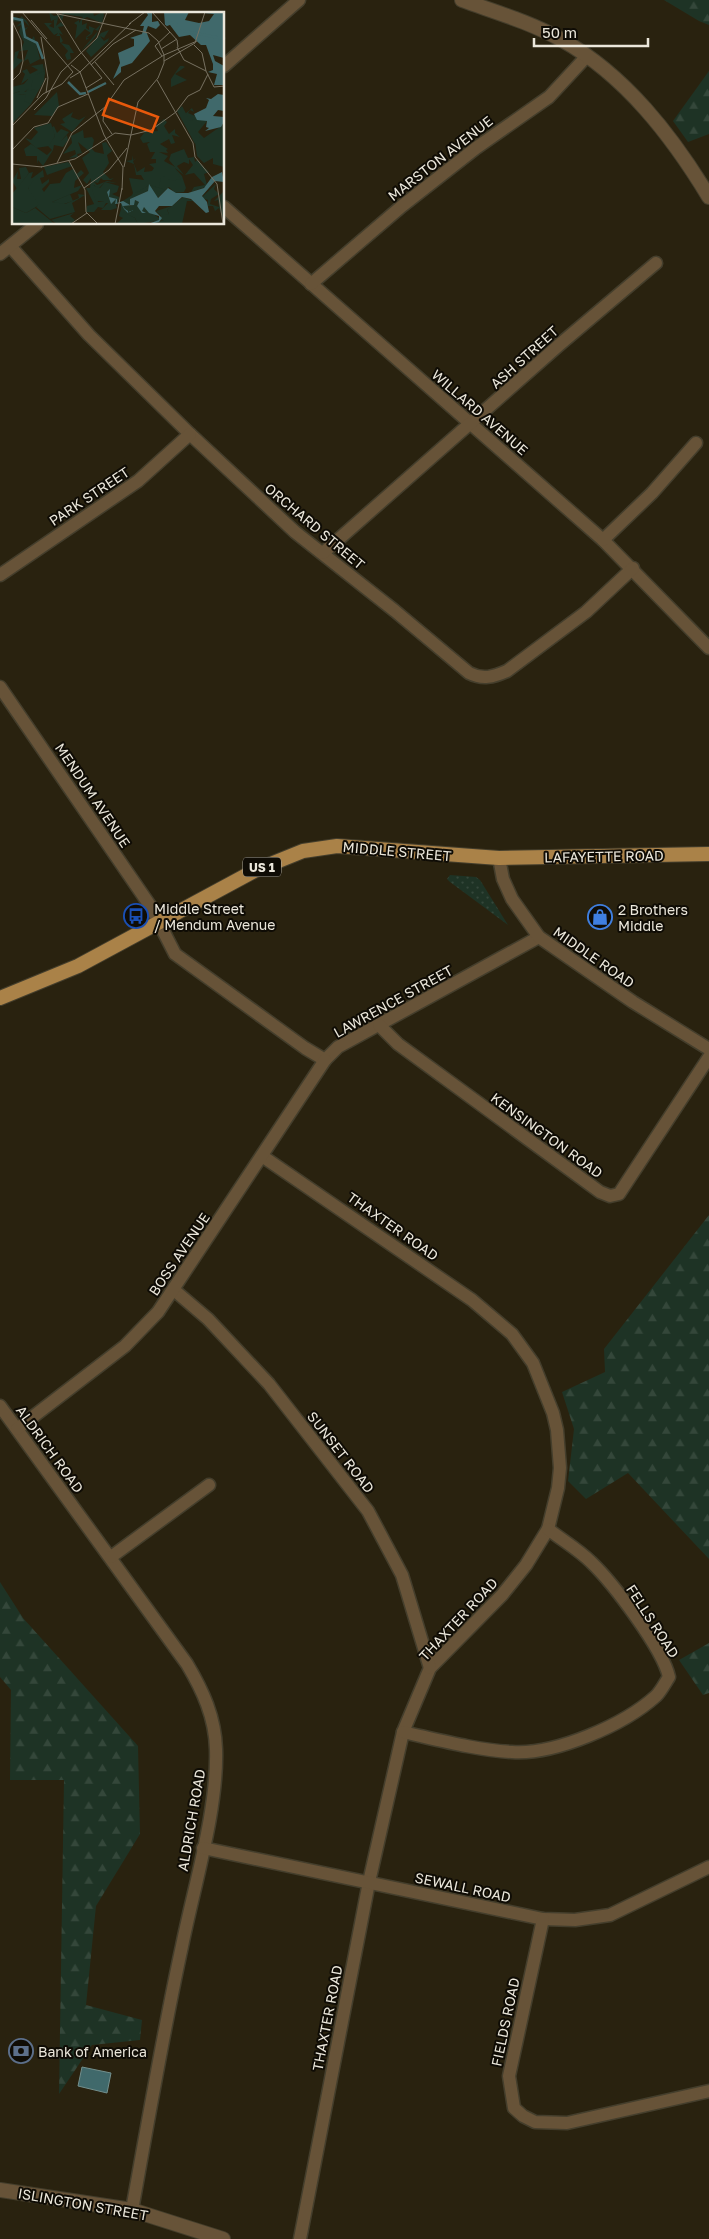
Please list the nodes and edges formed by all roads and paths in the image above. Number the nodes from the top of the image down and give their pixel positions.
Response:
1 (299, 0) edge
2 (462, 0) edge
3 (586, 56) junction
4 (225, 65) edge
5 (709, 197) edge
6 (225, 208) edge
7 (36, 225) edge
8 (5, 250) edge
9 (656, 263) dead end
10 (311, 284) junction
11 (471, 424) junction
12 (190, 434) junction
13 (696, 443) dead end
14 (603, 540) junction
15 (322, 553) junction
16 (633, 568) junction
17 (0, 575) edge
18 (709, 648) edge
19 (0, 687) edge
20 (709, 854) edge
21 (499, 858) junction
22 (158, 922) junction
23 (539, 937) junction
24 (0, 998) edge
25 (379, 1025) junction
26 (709, 1049) edge
27 (709, 1057) edge
28 (325, 1060) junction
29 (262, 1156) junction
30 (174, 1290) junction
31 (0, 1406) edge
32 (18, 1429) junction
33 (209, 1485) dead end
34 (548, 1529) junction
35 (111, 1557) junction
36 (430, 1668) junction
37 (403, 1732) junction
38 (203, 1848) junction
39 (709, 1867) edge
40 (368, 1882) junction
41 (543, 1919) junction
42 (709, 2091) edge
43 (0, 2190) edge
44 (132, 2210) junction
45 (223, 2239) edge
46 (300, 2239) edge

1 - 4 street
2 - 3 street
3 - 5 street
3 - 10 street, MARSTON AVENUE
6 - 10 street, WILLARD AVENUE
7 - 8 street
8 - 12 street, ORCHARD STREET
9 - 11 street, ASH STREET
10 - 11 street, WILLARD AVENUE
11 - 14 street, WILLARD AVENUE
11 - 15 street, ASH STREET
12 - 15 street, ORCHARD STREET
12 - 17 street, PARK STREET
13 - 14 street
14 - 16 street, WILLARD AVENUE
15 - 16 street, ORCHARD STREET
16 - 18 street, WILLARD AVENUE
19 - 22 street, MENDUM AVENUE
20 - 21 main road, LAFAYETTE ROAD / US 1
21 - 22 main road, MIDDLE STREET / US 1
21 - 23 street, MIDDLE ROAD
22 - 24 main road, MIDDLE STREET / US 1
22 - 28 street
23 - 25 street, LAWRENCE STREET
23 - 26 street, MIDDLE ROAD
25 - 27 street, KENSINGTON ROAD
25 - 28 street, LAWRENCE STREET
28 - 29 street, BOSS AVENUE
29 - 30 street, BOSS AVENUE
29 - 34 street, THAXTER ROAD
30 - 32 street, BOSS AVENUE
30 - 36 street, SUNSET ROAD
31 - 32 street, ALDRICH ROAD
32 - 35 street, ALDRICH ROAD
33 - 35 street
34 - 36 street, THAXTER ROAD
34 - 37 street, FELLS ROAD
35 - 38 street, ALDRICH ROAD
36 - 37 street, THAXTER ROAD
37 - 40 street, THAXTER ROAD
38 - 40 street, SEWALL ROAD
38 - 44 street, ALDRICH ROAD
39 - 41 street, SEWALL ROAD
40 - 41 street, SEWALL ROAD
40 - 46 street, THAXTER ROAD
41 - 42 street, FIELDS ROAD
43 - 44 street, ISLINGTON STREET
44 - 45 street, ISLINGTON STREET

